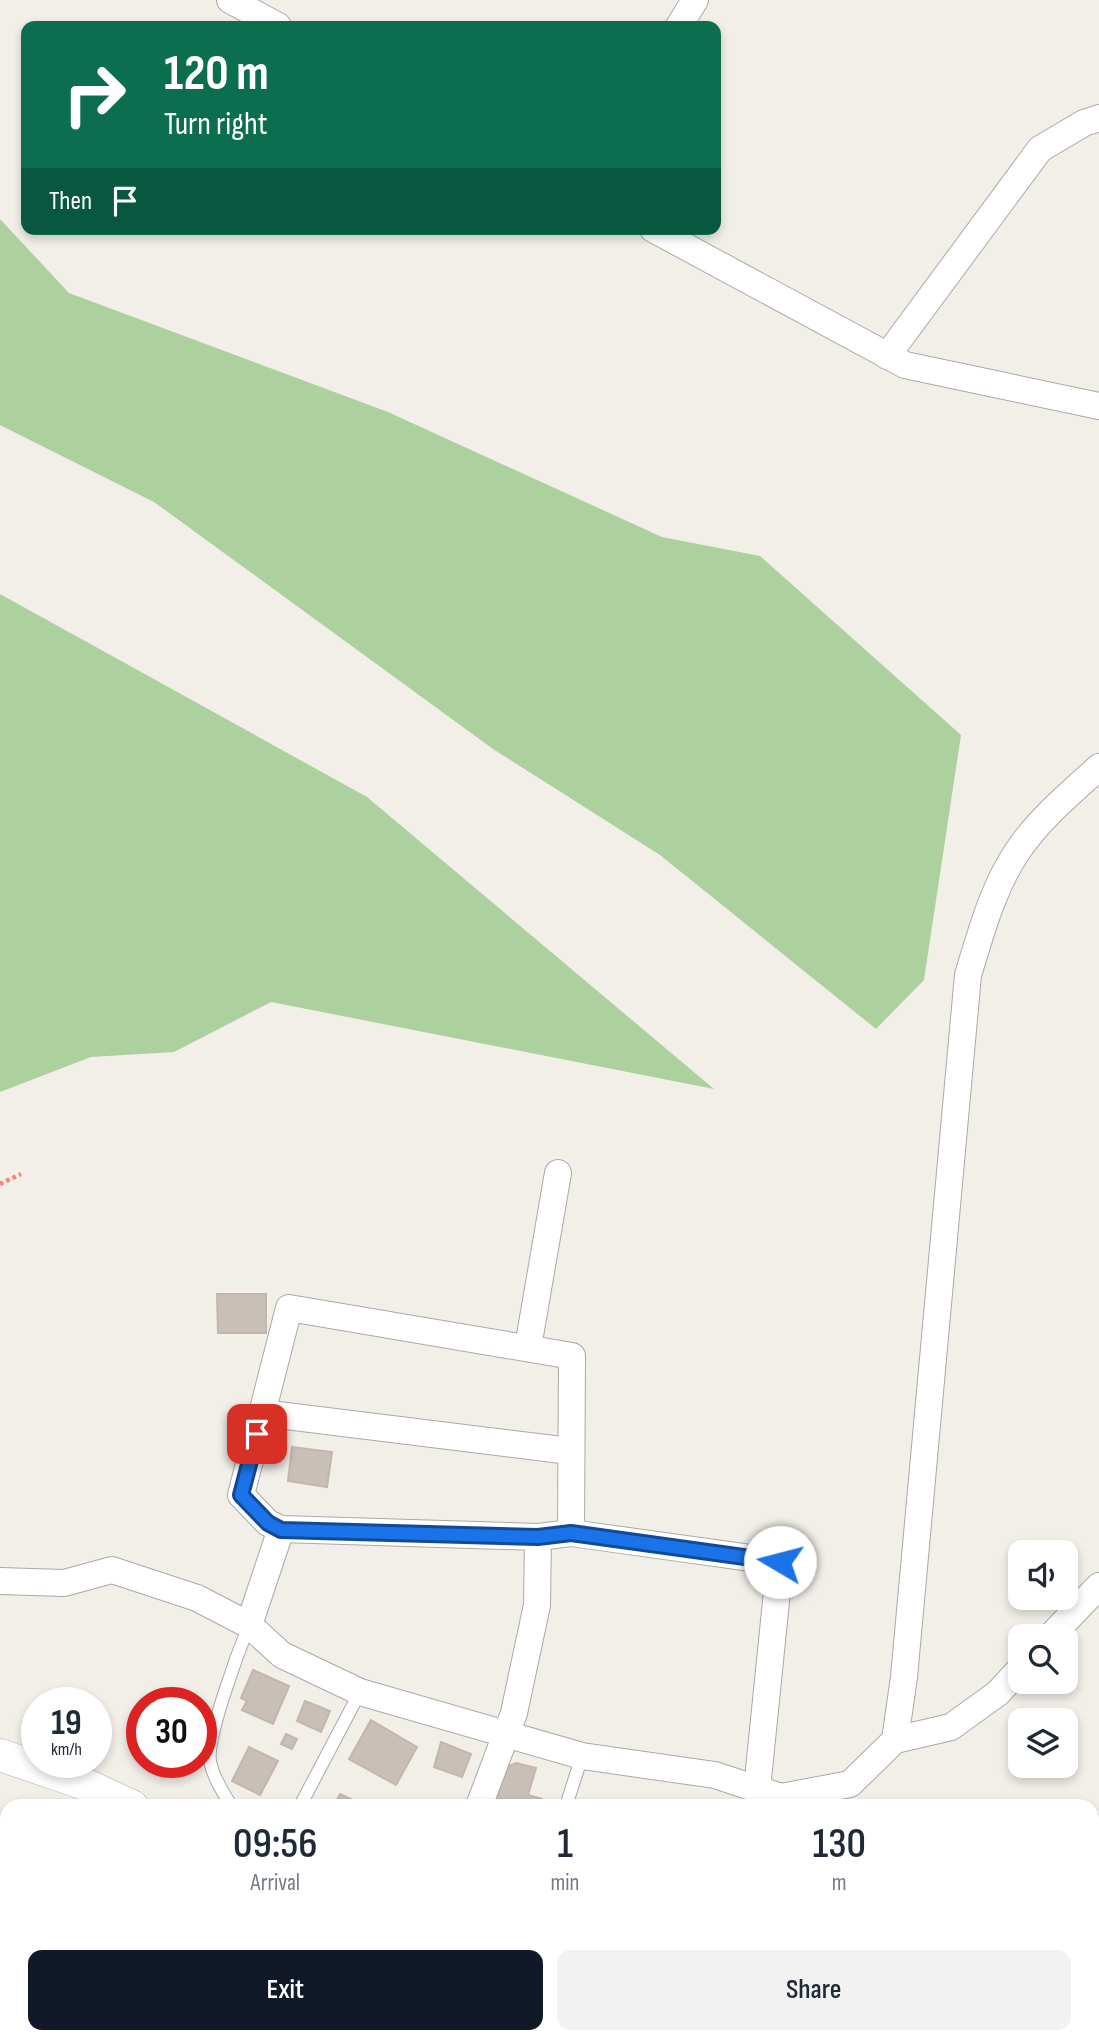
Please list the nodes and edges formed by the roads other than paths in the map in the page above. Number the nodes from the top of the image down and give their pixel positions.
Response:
1 (695, 0) edge
2 (245, 3) edge
3 (271, 21) edge
4 (682, 21) edge
5 (1099, 118) edge
6 (664, 235) edge
7 (887, 356) junction
8 (1099, 406) edge
9 (1099, 767) edge
10 (558, 1173) dead end
11 (528, 1347) junction
12 (262, 1413) junction
13 (570, 1451) junction
14 (281, 1530) junction
15 (571, 1533) junction
16 (538, 1537) junction
17 (0, 1581) edge
18 (1099, 1586) edge
19 (1063, 1624) edge
20 (249, 1625) junction
21 (1008, 1682) edge
22 (360, 1692) junction
23 (505, 1735) junction
24 (895, 1740) junction
25 (0, 1755) edge
26 (582, 1756) junction
27 (771, 1797) edge
28 (117, 1799) edge
29 (228, 1799) edge
30 (304, 1799) edge
31 (482, 1799) edge
32 (568, 1799) edge

1 - 4 street
2 - 3 street
5 - 7 street
6 - 7 street
7 - 8 street
9 - 24 street
10 - 11 street
11 - 12 street
11 - 13 street
12 - 13 street
12 - 14 street
13 - 15 street
14 - 16 street
14 - 20 street
15 - 16 street
15 - 27 street
16 - 23 street
17 - 20 street
18 - 19 street
20 - 22 street
20 - 29 lane
21 - 24 street
22 - 23 street
22 - 30 lane
23 - 26 street
23 - 31 street
24 - 27 street
25 - 28 street
26 - 27 street
26 - 32 lane

